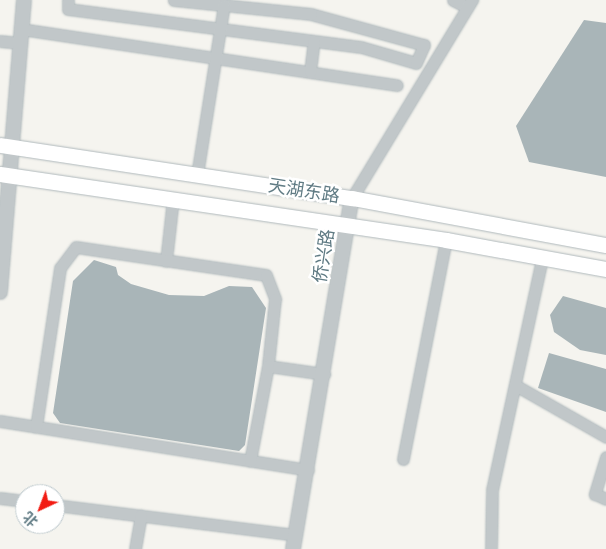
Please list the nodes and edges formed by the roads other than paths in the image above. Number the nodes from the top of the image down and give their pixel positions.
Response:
1 (24, 0) edge
2 (68, 0) edge
3 (174, 0) edge
4 (453, 0) edge
5 (469, 4) edge
6 (224, 5) junction
7 (21, 29) junction
8 (221, 29) junction
9 (0, 41) edge
10 (314, 41) junction
11 (20, 44) junction
12 (216, 58) junction
13 (310, 72) junction
14 (397, 85) dead end
15 (6, 146) edge
16 (5, 175) edge
17 (197, 175) junction
18 (352, 198) junction
19 (172, 199) junction
20 (348, 225) junction
21 (446, 240) junction
22 (606, 245) edge
23 (542, 259) junction
24 (166, 261) junction
25 (606, 269) edge
26 (0, 292) edge
27 (268, 366) junction
28 (324, 374) junction
29 (516, 385) junction
30 (0, 421) edge
31 (36, 427) junction
32 (606, 437) edge
33 (606, 457) edge
34 (403, 459) dead end
35 (250, 461) junction
36 (308, 470) junction
37 (0, 498) edge
38 (606, 499) edge
39 (15, 500) edge
40 (65, 506) edge
41 (141, 516) junction
42 (294, 542) edge
43 (135, 549) edge
44 (491, 549) edge

1 - 7 street
2 - 8 street
3 - 6 street
4 - 5 street
5 - 18 street, 侨兴路
6 - 8 street
6 - 10 street
7 - 11 street
7 - 12 street
8 - 10 street
8 - 12 street
9 - 11 street
10 - 13 street
11 - 15 street
12 - 13 street
12 - 17 street
13 - 14 street
15 - 16 street
15 - 17 main road, 天湖东路
16 - 19 main road, 天湖东路
16 - 26 street
17 - 18 main road, 天湖东路
18 - 20 street, 侨兴路
18 - 22 main road, 天湖东路
19 - 20 main road, 天湖东路
19 - 24 street
20 - 21 main road, 天湖东路
20 - 28 street, 侨兴路
21 - 23 main road, 天湖东路
21 - 34 street
23 - 25 main road, 天湖东路
23 - 29 street
24 - 27 street
24 - 31 street
27 - 28 street
27 - 35 street
28 - 36 street, 侨兴路
29 - 32 street
29 - 44 street
30 - 31 street
31 - 35 street
33 - 38 street
35 - 36 street
36 - 42 street, 侨兴路
37 - 39 street
40 - 41 street
41 - 42 street
41 - 43 street

